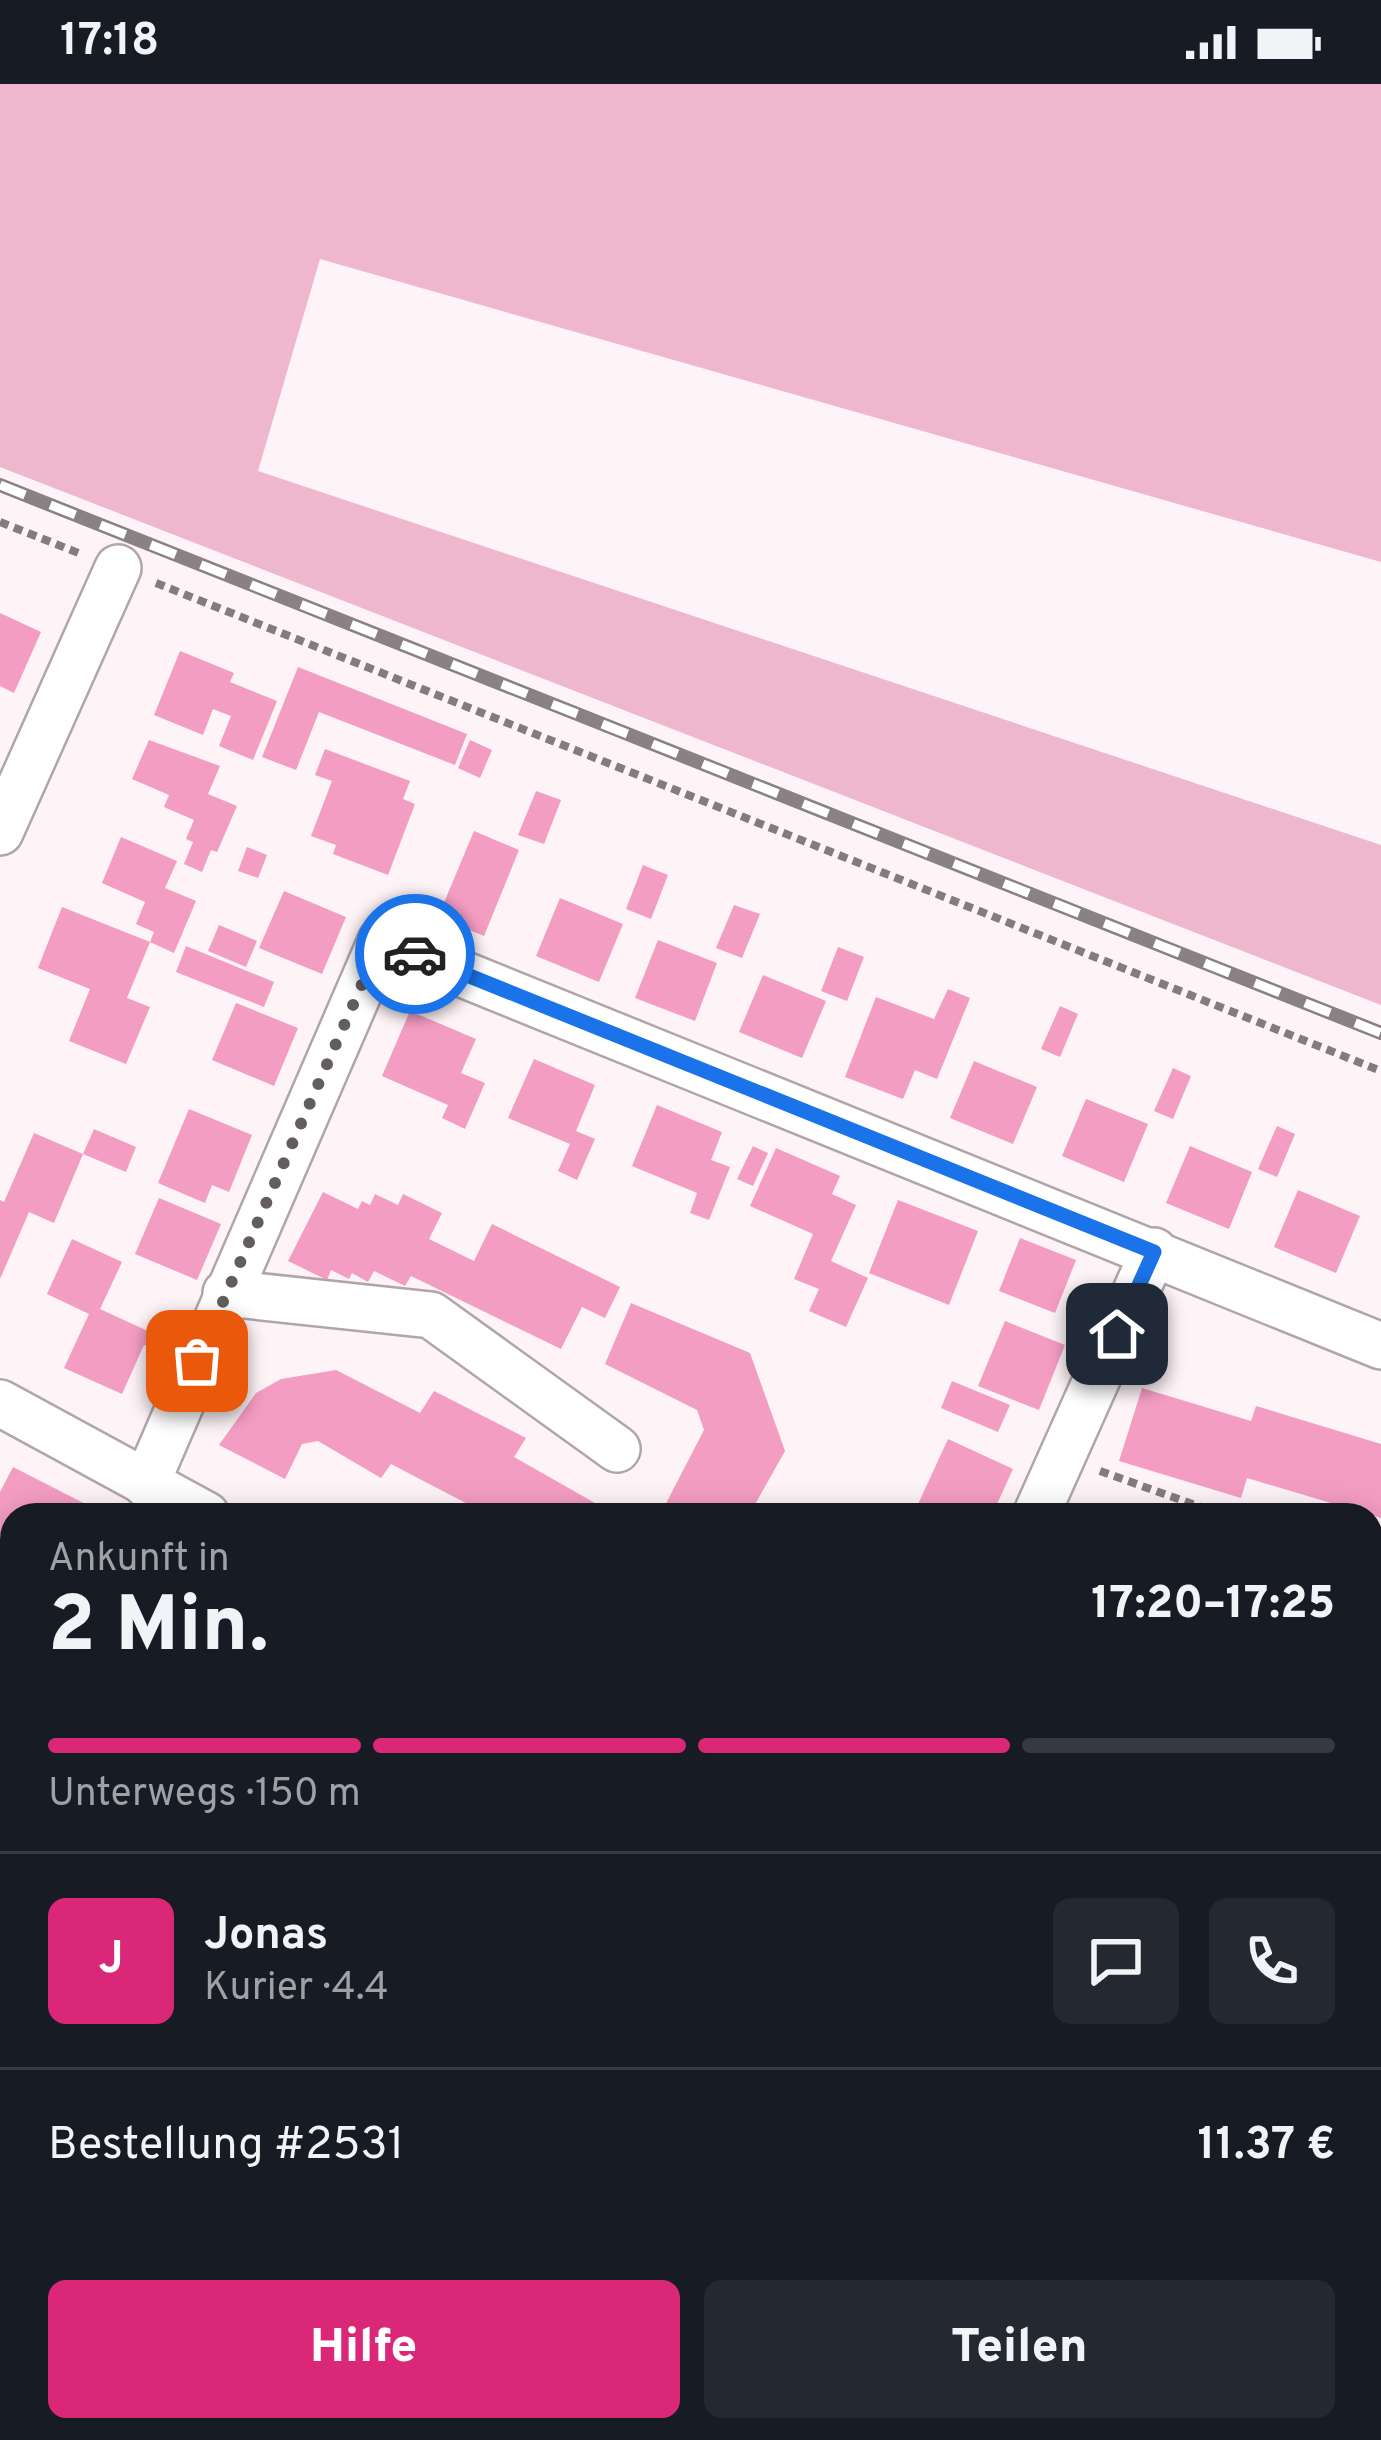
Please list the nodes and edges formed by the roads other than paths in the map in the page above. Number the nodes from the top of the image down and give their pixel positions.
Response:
1 (118, 568) road end
2 (17, 752) edge
3 (0, 832) edge
4 (1154, 1252) junction
5 (226, 1293) junction
6 (1381, 1346) edge
7 (0, 1403) edge
8 (617, 1449) dead end
9 (146, 1484) junction
10 (183, 1503) edge
11 (1041, 1503) edge

1 - 2 street
2 - 3 street
4 - 5 street
4 - 6 street
4 - 11 street
5 - 8 street
5 - 9 street
7 - 9 street
9 - 10 street

